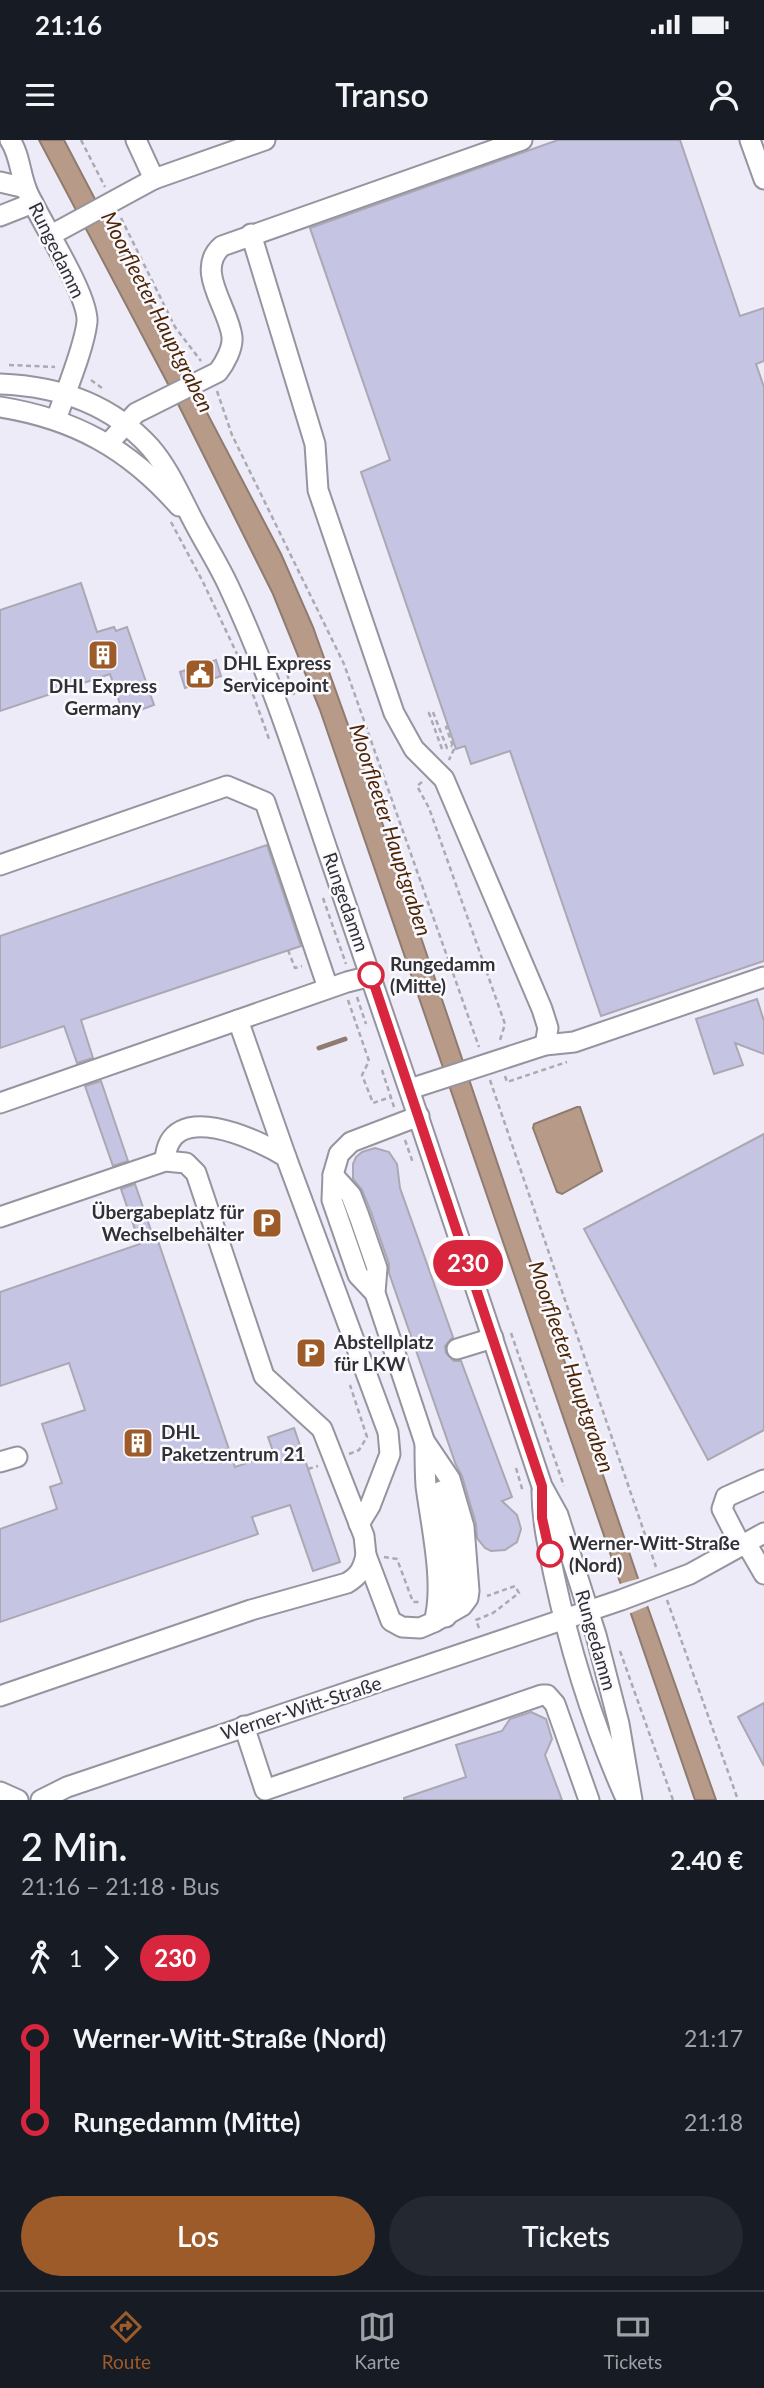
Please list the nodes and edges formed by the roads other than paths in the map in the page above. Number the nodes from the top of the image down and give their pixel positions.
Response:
1 (10, 140) edge
2 (136, 140) edge
3 (265, 140) edge
4 (522, 140) edge
5 (750, 140) edge
6 (154, 179) junction
7 (764, 179) edge
8 (0, 182) edge
9 (30, 196) junction
10 (0, 216) edge
11 (251, 234) junction
12 (51, 235) junction
13 (0, 384) edge
14 (65, 393) junction
15 (0, 407) edge
16 (56, 420) junction
17 (124, 424) junction
18 (108, 444) junction
19 (195, 525) junction
20 (0, 865) edge
21 (371, 976) junction
22 (764, 976) edge
23 (341, 985) junction
24 (238, 1020) junction
25 (545, 1045) junction
26 (410, 1089) junction
27 (0, 1103) edge
28 (419, 1116) junction
29 (286, 1157) junction
30 (165, 1161) junction
31 (0, 1217) edge
32 (493, 1338) junction
33 (457, 1349) dead end
34 (764, 1480) edge
35 (542, 1486) junction
36 (359, 1524) junction
37 (764, 1533) edge
38 (744, 1544) junction
39 (366, 1555) junction
40 (764, 1574) edge
41 (588, 1611) junction
42 (564, 1619) junction
43 (0, 1696) edge
44 (244, 1726) junction
45 (0, 1791) edge
46 (18, 1800) edge
47 (41, 1800) edge
48 (589, 1800) edge
49 (626, 1800) edge
50 (632, 1800) edge

1 - 9 street, Rungedamm
2 - 6 street
3 - 6 street
4 - 11 street
5 - 7 street
6 - 12 street
8 - 9 street, Rungedamm
9 - 10 street
9 - 12 street, Rungedamm
11 - 17 street
11 - 25 street
12 - 14 street, Rungedamm
13 - 14 street, Rungedamm
14 - 16 street, Rungedamm
14 - 17 street, Rungedamm
15 - 16 street, Rungedamm
16 - 18 street, Rungedamm
17 - 18 street
17 - 19 street, Rungedamm
18 - 19 street, Rungedamm
19 - 21 street, Rungedamm
20 - 23 street
21 - 23 street
21 - 26 street, Rungedamm
22 - 25 street
23 - 24 street
24 - 27 street
24 - 29 street
25 - 26 street
26 - 28 street, Rungedamm
28 - 32 street, Rungedamm
28 - 39 street
29 - 30 street
29 - 36 street
30 - 31 street
30 - 36 street
32 - 33 street
32 - 35 street, Rungedamm
34 - 38 street
35 - 41 street, Rungedamm
35 - 42 street, Rungedamm
36 - 39 street
37 - 38 street, Werner-Witt-Straße
38 - 40 street
38 - 41 street, Werner-Witt-Straße
39 - 43 street
41 - 42 street, Werner-Witt-Straße
41 - 50 street, Rungedamm
42 - 44 street, Werner-Witt-Straße
42 - 49 street, Rungedamm
44 - 47 street, Werner-Witt-Straße
44 - 48 street
45 - 46 street

